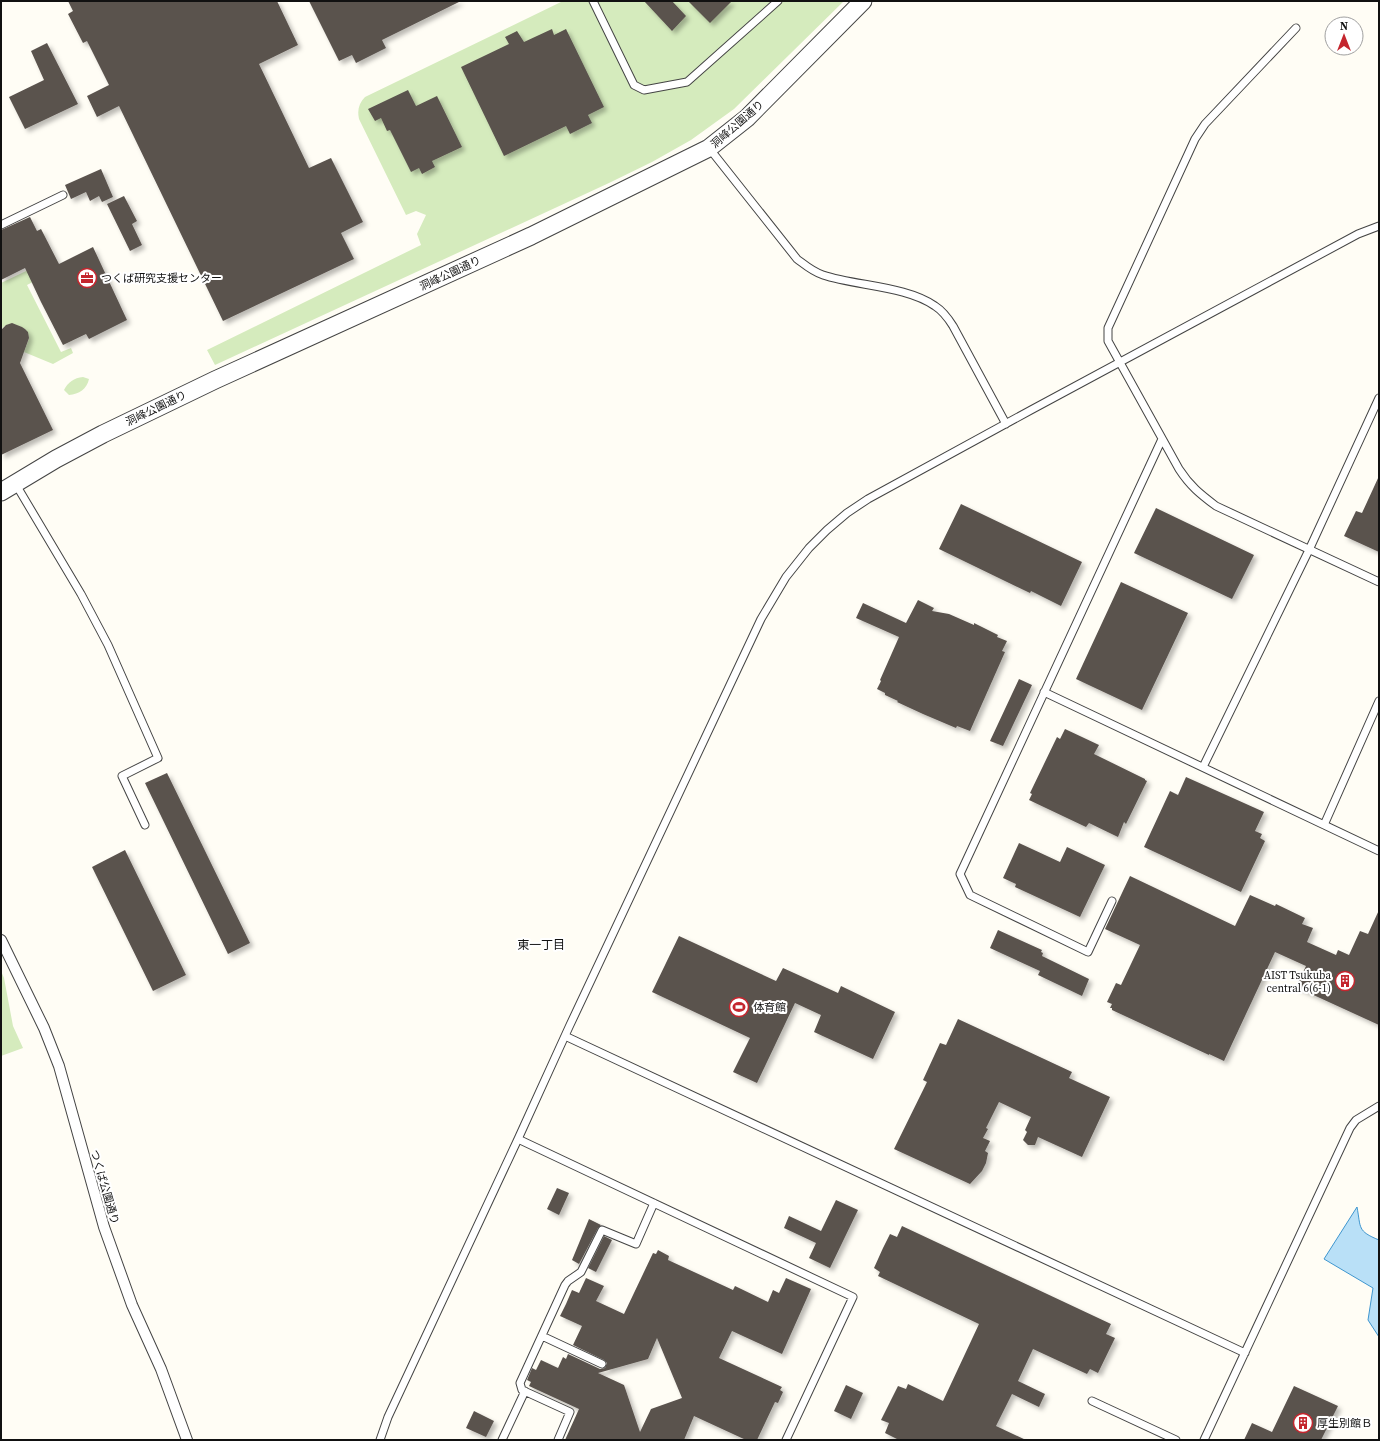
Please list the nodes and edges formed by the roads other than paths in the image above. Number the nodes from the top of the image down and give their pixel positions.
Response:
1 (593, 1) edge
2 (778, 1) edge
3 (863, 1) edge
4 (1296, 28) dead end
5 (708, 148) junction
6 (63, 195) dead end
7 (1, 225) edge
8 (1379, 226) edge
9 (1120, 362) junction
10 (1379, 398) edge
11 (1006, 424) junction
12 (1162, 439) junction
13 (8, 487) edge
14 (1309, 550) junction
15 (1379, 582) edge
16 (1044, 692) junction
17 (1379, 701) edge
18 (1203, 768) junction
19 (145, 825) dead end
20 (1324, 825) junction
21 (1379, 851) edge
22 (1112, 901) dead end
23 (1, 940) edge
24 (565, 1036) junction
25 (1379, 1106) edge
26 (518, 1139) junction
27 (654, 1203) junction
28 (542, 1336) junction
29 (1245, 1353) junction
30 (602, 1364) dead end
31 (525, 1391) junction
32 (1092, 1401) dead end
33 (187, 1440) edge
34 (380, 1440) edge
35 (502, 1440) edge
36 (558, 1440) edge
37 (786, 1440) edge
38 (1176, 1440) edge
39 (1204, 1440) edge

1 - 2 lane
3 - 5 street, 洞峰公園通り
4 - 9 lane
5 - 11 lane
5 - 13 street, 洞峰公園通り
6 - 7 lane
8 - 9 lane
9 - 11 lane
9 - 12 lane
10 - 14 lane
11 - 24 lane
12 - 14 lane
12 - 16 lane
13 - 19 lane
14 - 15 lane
14 - 18 lane
16 - 18 lane
16 - 22 lane
17 - 20 lane
18 - 20 lane
20 - 21 lane
23 - 33 street, つくば公園通り
24 - 26 lane
24 - 29 lane
25 - 29 lane
26 - 27 lane
26 - 34 lane
27 - 28 lane
27 - 37 lane
28 - 30 lane
28 - 31 lane
29 - 39 lane
31 - 35 lane
31 - 36 lane
32 - 38 lane

